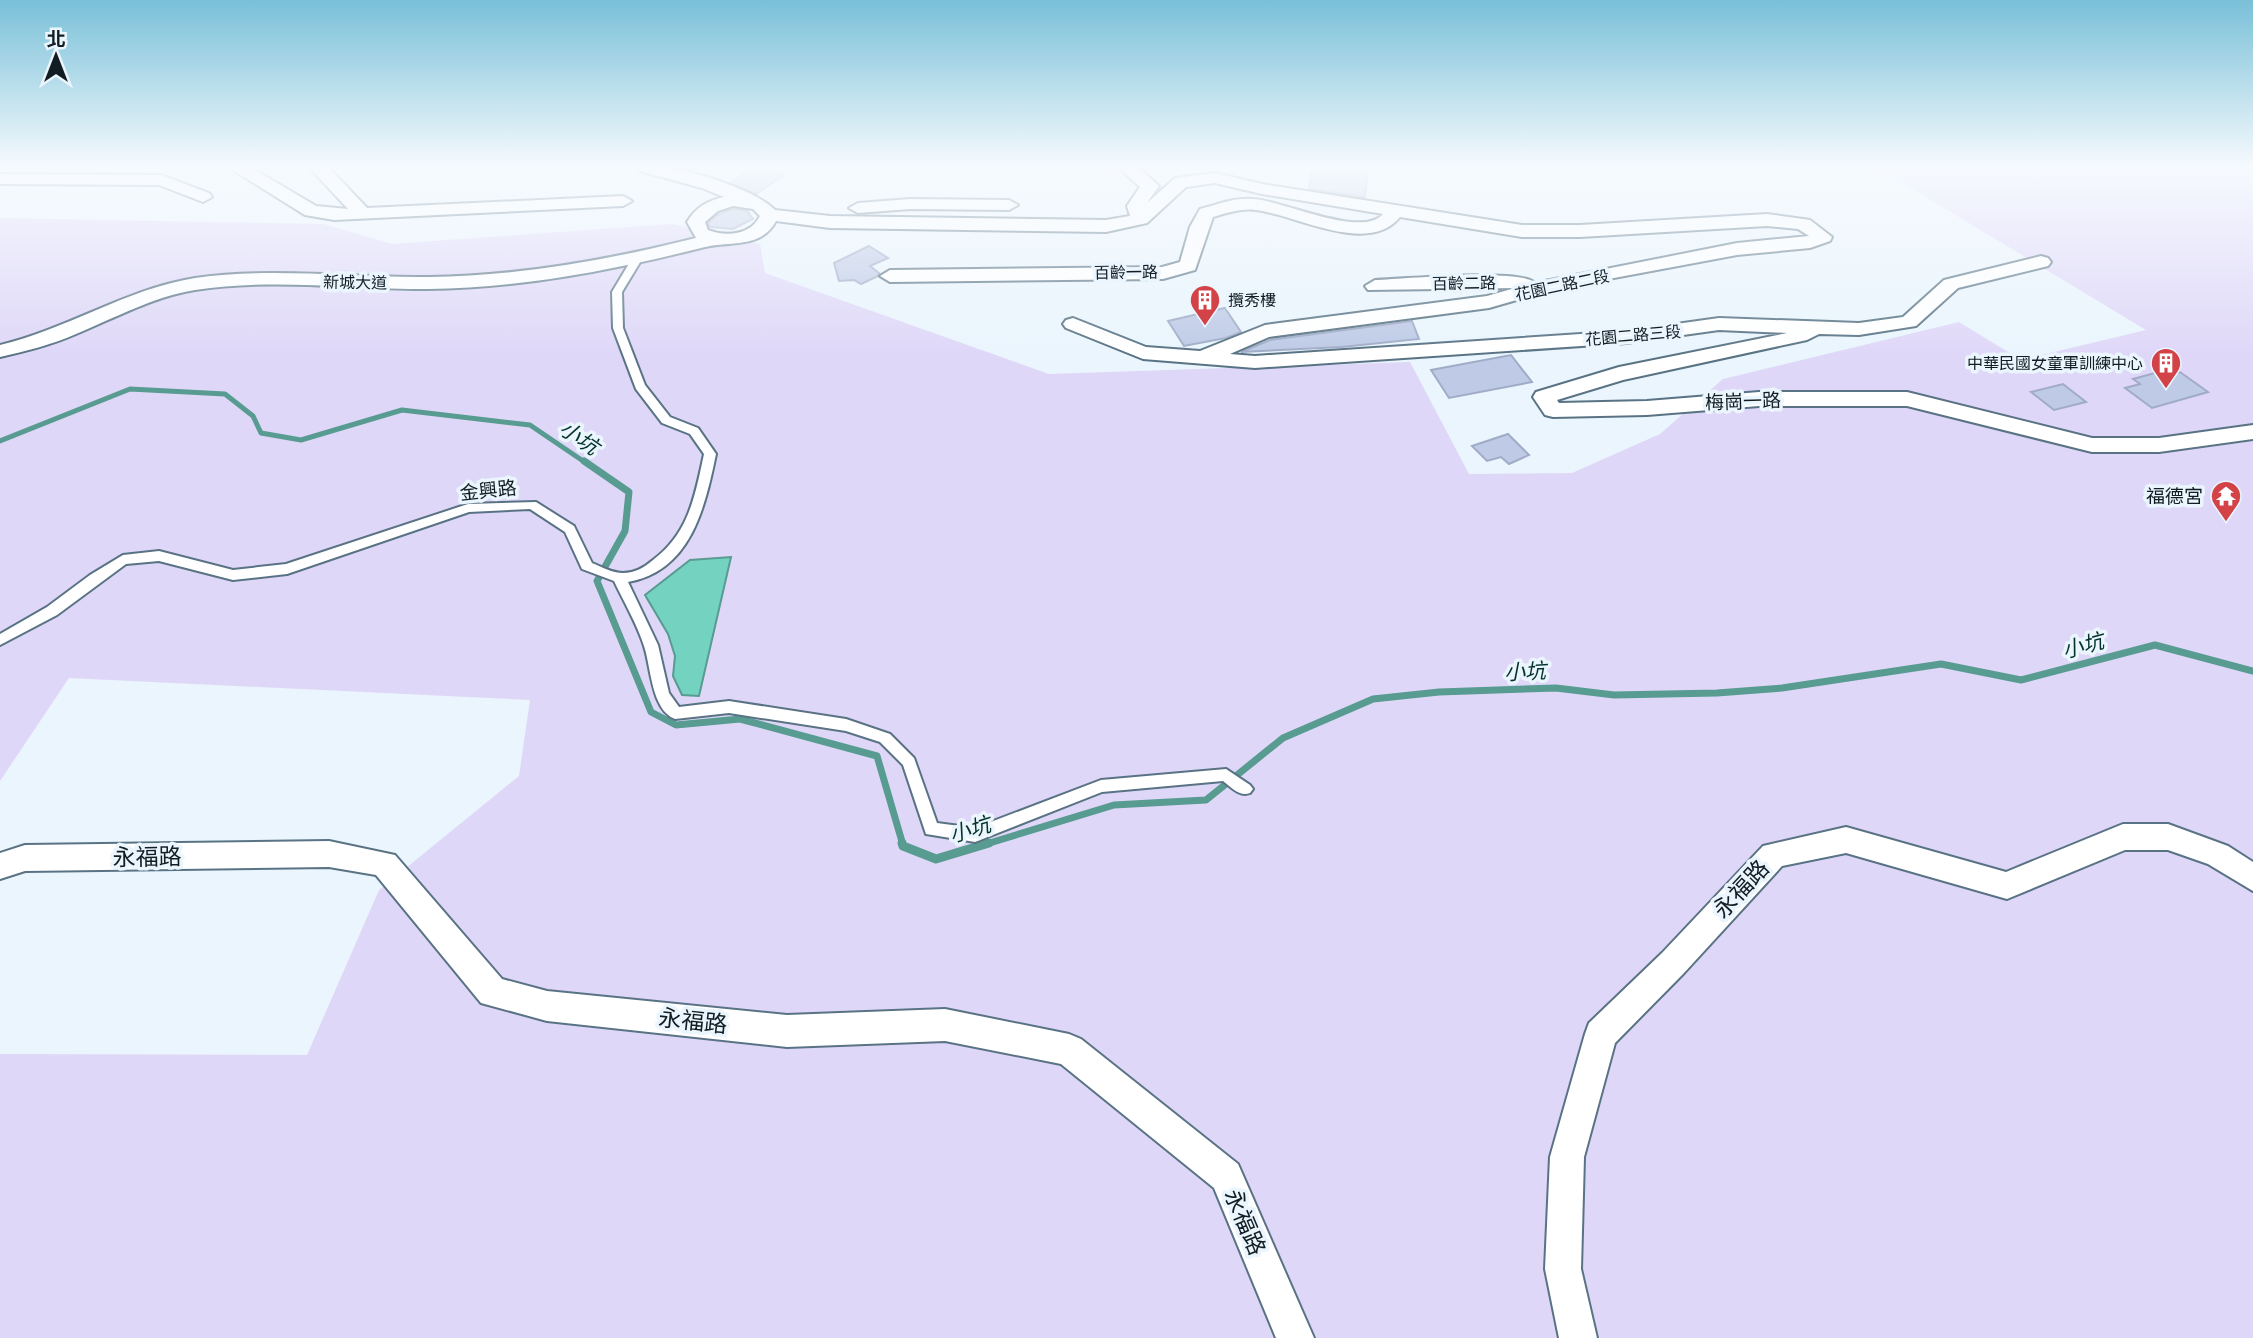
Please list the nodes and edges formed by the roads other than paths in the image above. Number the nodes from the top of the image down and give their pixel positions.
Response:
1 (693, 229) edge
2 (699, 229) edge
3 (754, 229) edge
4 (1197, 229) edge
5 (1512, 229) edge
6 (1607, 229) edge
7 (1811, 229) edge
8 (718, 238) junction
9 (636, 259) junction
10 (2040, 262) dead end
11 (890, 276) dead end
12 (1552, 284) junction
13 (1375, 286) dead end
14 (1073, 324) dead end
15 (1816, 327) junction
16 (0, 351) edge
17 (1207, 356) junction
18 (2253, 432) edge
19 (619, 577) junction
20 (0, 640) edge
21 (1245, 789) dead end
22 (0, 866) edge
23 (2253, 877) edge
24 (1295, 1338) edge
25 (1578, 1338) edge

1 - 9 street
2 - 8 street
3 - 8 street, 新城大道
4 - 11 street, 百齡一路
5 - 6 street, 花園二路二段
7 - 12 street, 花園二路二段
8 - 9 street, 新城大道
9 - 16 street, 新城大道
9 - 19 lane
10 - 15 street, 花園二路三段
12 - 13 street, 百齡二路
12 - 17 street, 花園二路二段
14 - 17 street
15 - 17 street, 花園二路三段
15 - 18 street, 梅崗一路
19 - 20 lane, 金興路
19 - 21 lane
22 - 24 street, 永福路
23 - 25 street, 永福路

